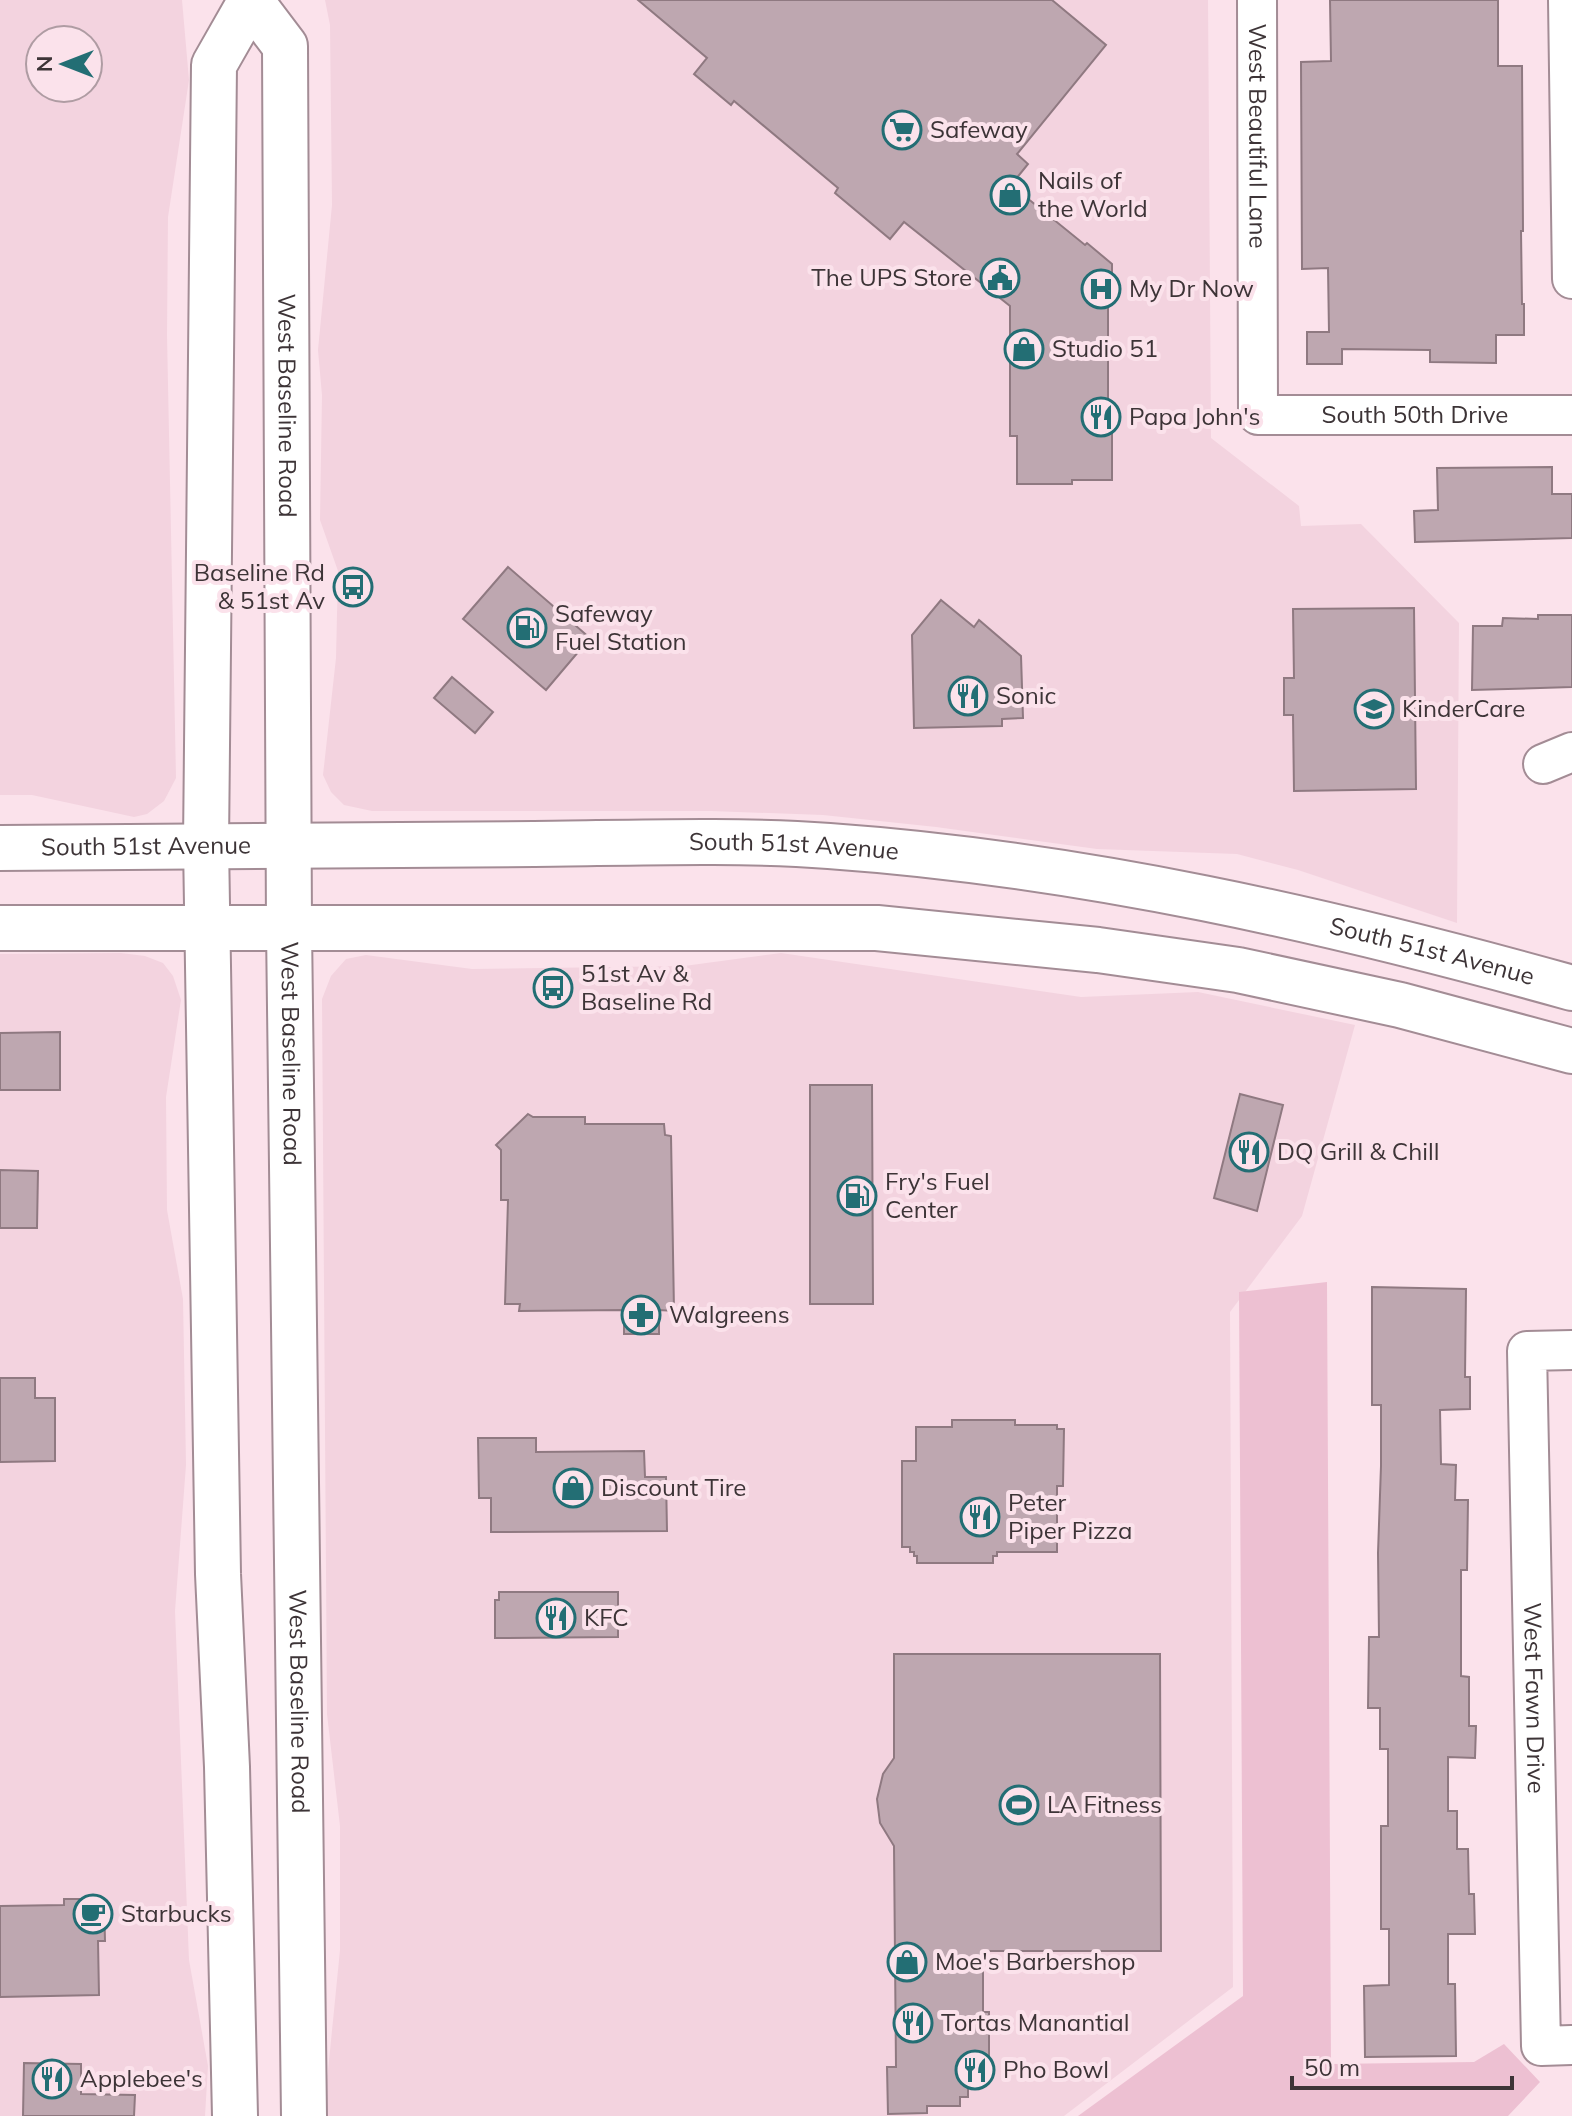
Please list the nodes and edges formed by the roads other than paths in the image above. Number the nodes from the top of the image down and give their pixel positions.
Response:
1 (251, 0) edge
2 (1257, 0) edge
3 (1568, 0) edge
4 (1572, 279) edge
5 (1258, 415) joint
6 (1572, 415) edge
7 (206, 844) junction
8 (291, 844) junction
9 (0, 848) edge
10 (208, 927) junction
11 (0, 928) edge
12 (289, 928) junction
13 (1572, 988) edge
14 (1572, 1051) edge
15 (1572, 1350) edge
16 (1556, 2045) edge
17 (235, 2116) edge
18 (304, 2116) edge

1 - 7 main road, West Baseline Road
1 - 8 main road, West Baseline Road
2 - 5 street, West Beautiful Lane
3 - 4 street
5 - 6 street, South 50th Drive
7 - 8 main road, South 51st Avenue
7 - 9 main road, South 51st Avenue
7 - 10 main road, West Baseline Road
8 - 12 main road, West Baseline Road
8 - 13 main road, South 51st Avenue
10 - 11 main road
10 - 12 main road
10 - 17 main road, West Baseline Road
12 - 14 main road
12 - 18 main road, West Baseline Road
15 - 16 street, West Fawn Drive

